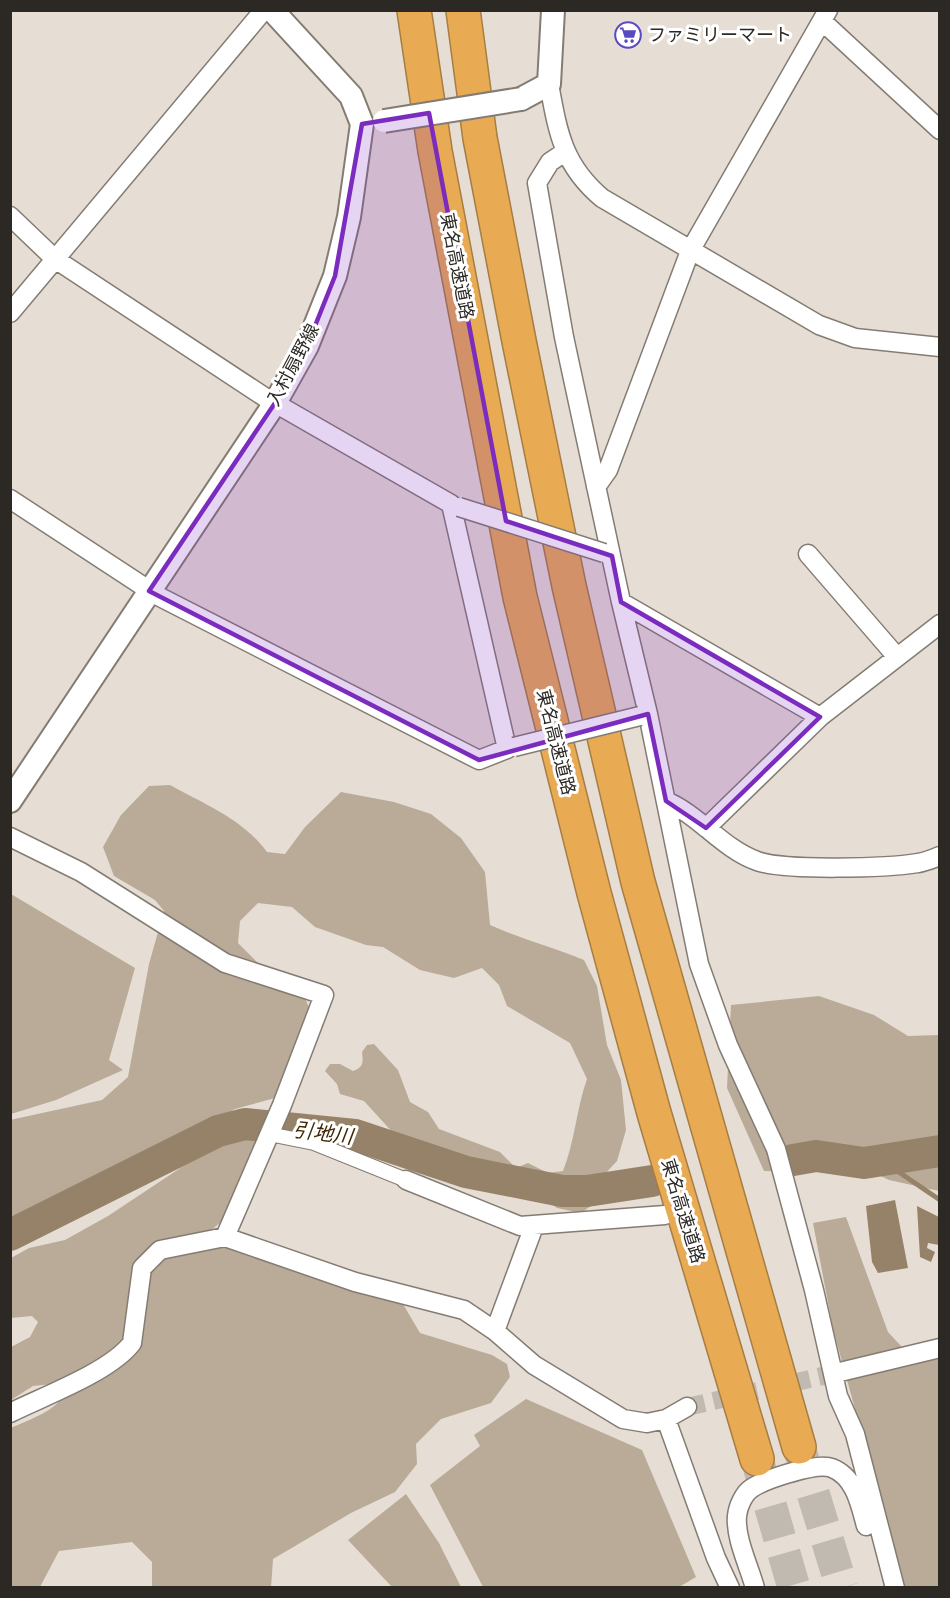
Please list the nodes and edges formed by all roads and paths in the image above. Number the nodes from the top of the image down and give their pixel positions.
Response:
1 (264, 10) edge
2 (272, 10) edge
3 (414, 10) edge
4 (463, 10) edge
5 (553, 10) edge
6 (825, 16) edge
7 (549, 84) junction
8 (373, 122) junction
9 (939, 130) edge
10 (565, 152) junction
11 (10, 216) edge
12 (690, 251) junction
13 (55, 259) junction
14 (10, 313) edge
15 (939, 348) edge
16 (275, 403) junction
17 (596, 487) junction
18 (10, 499) edge
19 (455, 505) junction
20 (808, 554) dead end
21 (608, 555) junction
22 (149, 591) junction
23 (621, 602) junction
24 (939, 624) edge
25 (897, 657) junction
26 (644, 715) junction
27 (820, 717) junction
28 (510, 748) junction
29 (10, 801) edge
30 (666, 801) junction
31 (706, 828) junction
32 (10, 837) edge
33 (939, 856) edge
34 (269, 1134) junction
35 (406, 1180) joint
36 (665, 1215) dead end
37 (534, 1226) junction
38 (225, 1237) junction
39 (495, 1331) junction
40 (939, 1348) edge
41 (840, 1372) tunnel mouth
42 (687, 1407) tunnel mouth
43 (10, 1413) edge
44 (666, 1419) junction
45 (799, 1447) tunnel mouth
46 (756, 1459) tunnel mouth
47 (730, 1587) edge
48 (755, 1587) edge
49 (885, 1587) edge
50 (895, 1587) edge

1 - 13 street
2 - 8 street
3 - 46 highway, 東名高速道路
4 - 45 highway
5 - 7 street
6 - 9 street
6 - 12 street
7 - 8 street, bridge
7 - 10 street
8 - 16 street, 入村扇野線
10 - 12 street
10 - 17 street
11 - 13 street
12 - 15 street
12 - 17 street
13 - 14 street
13 - 16 street
16 - 19 street
16 - 22 street, 入村扇野線
17 - 21 street
18 - 22 street
19 - 21 street, bridge
19 - 28 street
20 - 25 street
21 - 23 street
22 - 28 street
22 - 29 street, 入村扇野線
23 - 26 street
23 - 27 street
24 - 25 street
25 - 27 street
26 - 28 street, bridge
26 - 30 street
27 - 31 street
30 - 31 street
30 - 50 street
31 - 33 street
32 - 34 street
34 - 35 street
34 - 38 street
35 - 37 street
36 - 37 street
37 - 39 street
38 - 39 street
38 - 43 street
39 - 44 street
40 - 41 street
42 - 44 street
44 - 47 street
48 - 49 street

